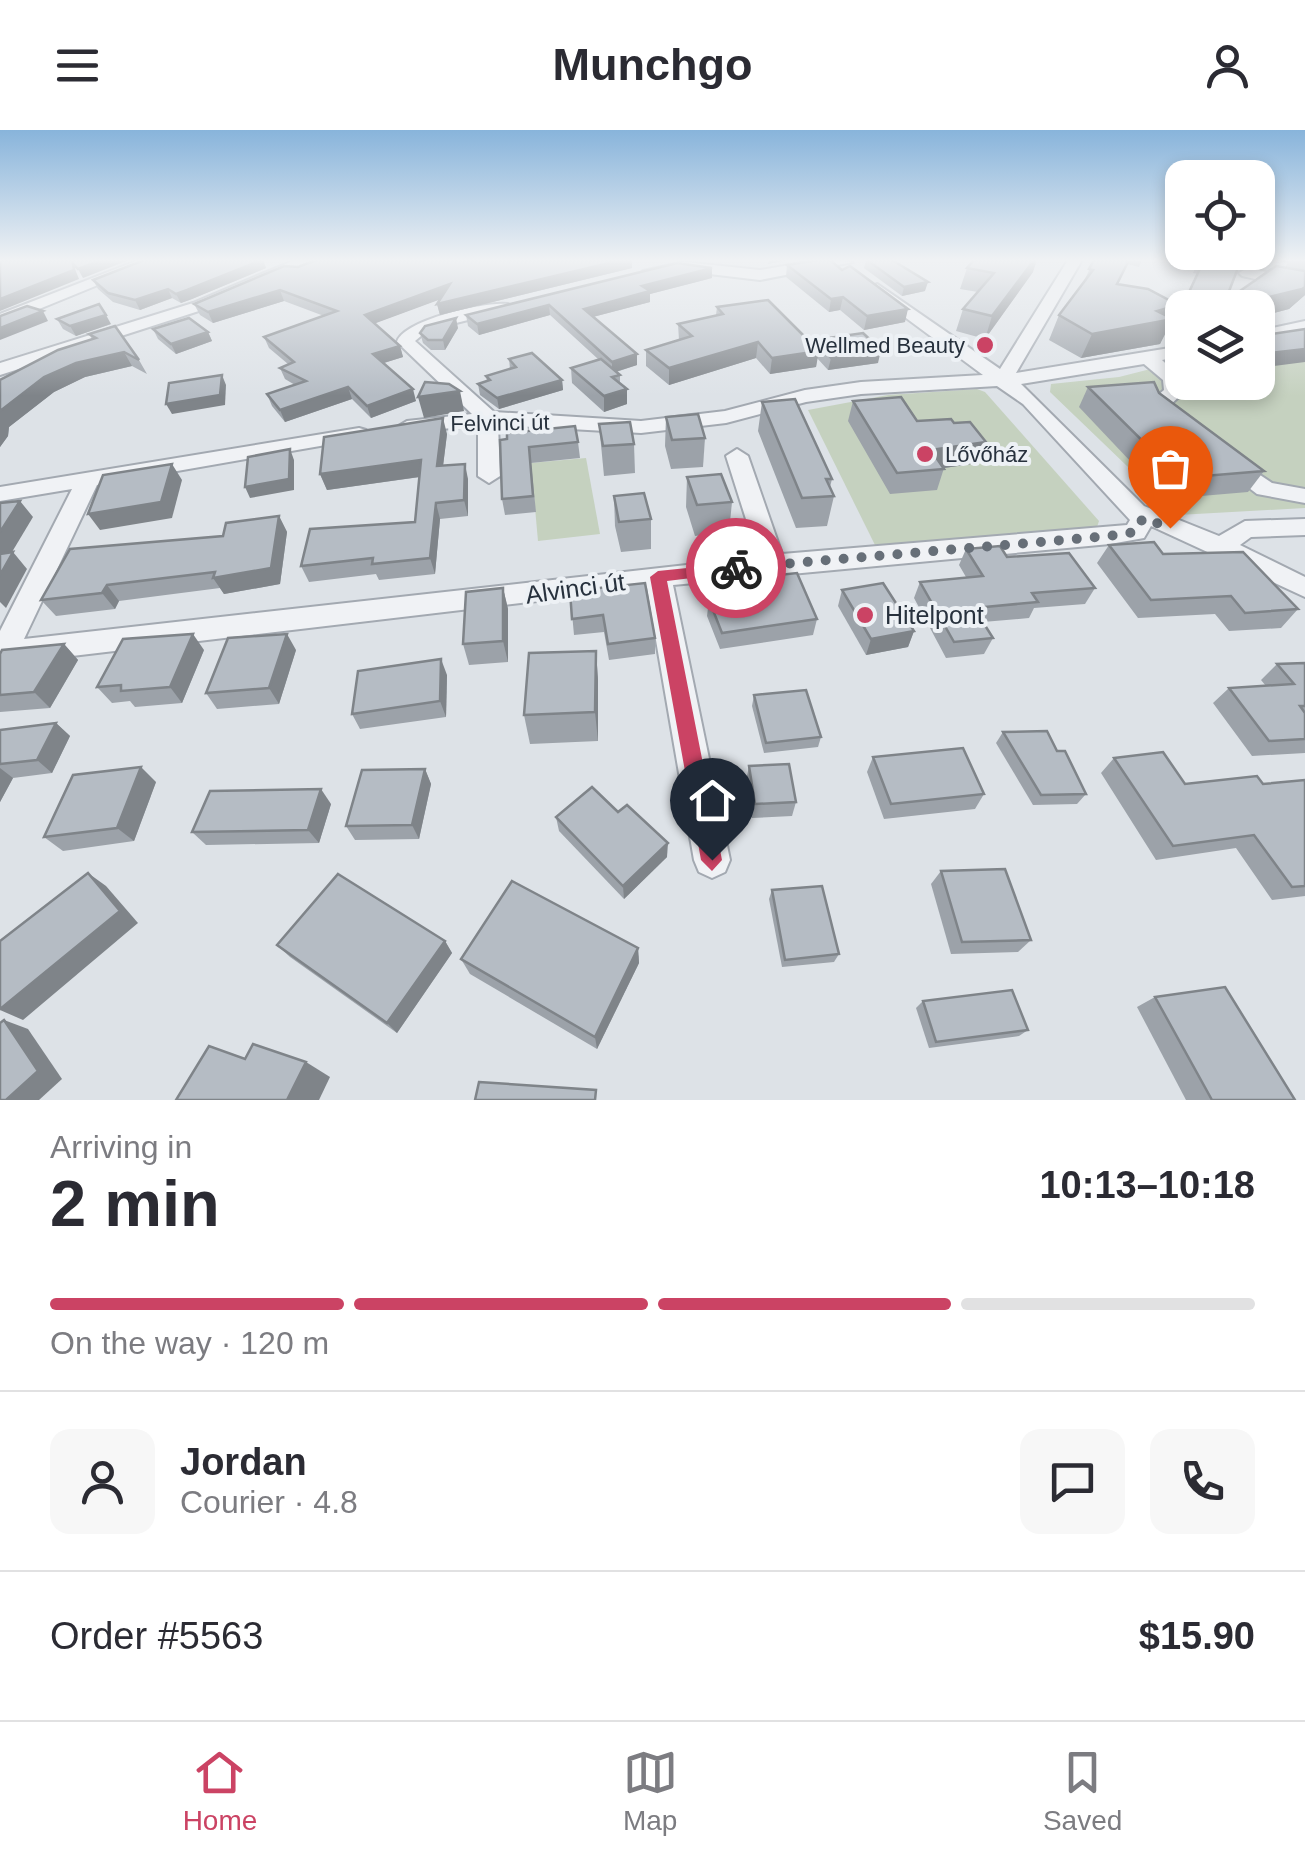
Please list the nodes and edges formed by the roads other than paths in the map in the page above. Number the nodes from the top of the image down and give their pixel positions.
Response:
1 (37, 305) edge
2 (201, 305) edge
3 (508, 305) edge
4 (898, 305) edge
5 (1048, 305) edge
6 (0, 320) edge
7 (1305, 326) edge
8 (1275, 332) edge
9 (1165, 354) edge
10 (1148, 358) junction
11 (0, 369) edge
12 (1002, 381) junction
13 (488, 418) junction
14 (738, 456) dead end
15 (489, 476) dead end
16 (88, 482) junction
17 (0, 494) edge
18 (1305, 496) edge
19 (1143, 518) junction
20 (1305, 527) edge
21 (1229, 532) junction
22 (773, 564) junction
23 (658, 577) junction
24 (1305, 588) edge
25 (2, 656) edge
26 (712, 860) dead end

1 - 6 street
2 - 11 street
3 - 13 street
4 - 12 street
5 - 12 street
7 - 8 street
9 - 10 street, Felvinci út
10 - 12 street, Felvinci út
10 - 18 street
12 - 13 street, Felvinci út
12 - 19 street
13 - 15 street
13 - 16 street, Felvinci út
14 - 22 street
16 - 17 street, Felvinci út
16 - 25 street
19 - 21 street
19 - 22 street, Alvinci út
20 - 21 street
21 - 24 street
22 - 23 street, Alvinci út
23 - 25 street, Alvinci út
23 - 26 street

